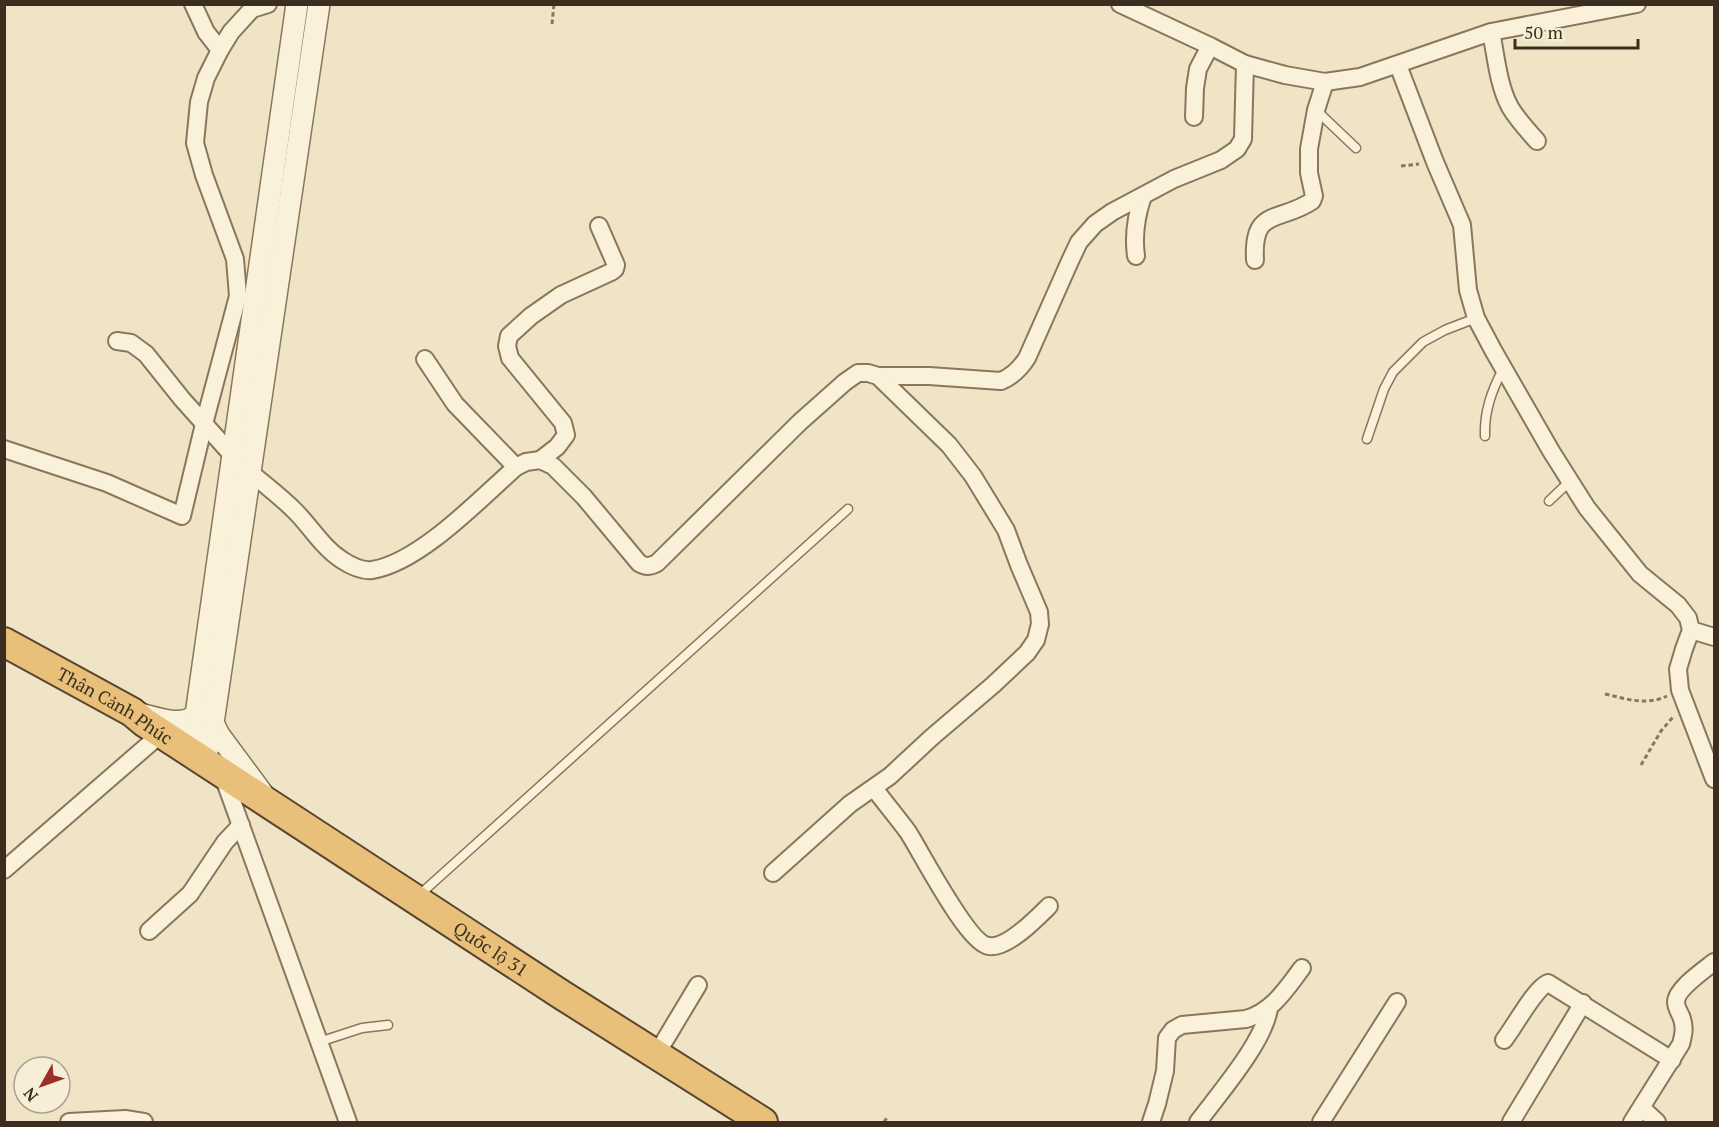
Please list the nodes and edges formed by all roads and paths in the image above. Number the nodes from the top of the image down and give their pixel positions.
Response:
1 (193, 4) edge
2 (297, 4) edge
3 (320, 4) edge
4 (554, 4) edge
5 (1120, 4) edge
6 (1631, 5) edge
7 (254, 6) edge
8 (552, 24) dead end
9 (1491, 32) junction
10 (1210, 46) junction
11 (220, 50) junction
12 (1245, 64) junction
13 (1398, 65) junction
14 (1325, 82) junction
15 (1316, 110) junction
16 (1194, 117) dead end
17 (1537, 141) dead end
18 (1356, 148) dead end
19 (1143, 196) junction
20 (599, 226) dead end
21 (1136, 256) dead end
22 (1255, 260) dead end
23 (1476, 318) junction
24 (117, 341) dead end
25 (425, 359) dead end
26 (1503, 368) junction
27 (879, 376) junction
28 (204, 424) junction
29 (1485, 436) dead end
30 (1367, 439) dead end
31 (4, 449) edge
32 (233, 456) junction
33 (540, 460) junction
34 (516, 467) junction
35 (250, 472) junction
36 (1570, 481) junction
37 (1549, 501) dead end
38 (848, 509) dead end
39 (1691, 630) junction
40 (1714, 637) edge
41 (4, 642) edge
42 (1605, 694) dead end
43 (1682, 697) junction
44 (132, 712) junction
45 (205, 719) junction
46 (162, 734) junction
47 (205, 762) junction
48 (1641, 765) dead end
49 (1714, 779) edge
50 (874, 789) junction
51 (272, 806) junction
52 (241, 825) junction
53 (4, 870) edge
54 (773, 873) dead end
55 (415, 899) junction
56 (1049, 906) dead end
57 (149, 930) dead end
58 (1714, 962) edge
59 (1302, 968) dead end
60 (698, 985) dead end
61 (1397, 1002) dead end
62 (1582, 1003) junction
63 (1269, 1008) junction
64 (388, 1025) dead end
65 (1504, 1040) dead end
66 (319, 1042) junction
67 (656, 1055) junction
68 (1672, 1060) junction
69 (1637, 1115) edge
70 (888, 1116) dead end
71 (69, 1122) edge
72 (144, 1122) edge
73 (348, 1122) edge
74 (763, 1122) edge
75 (884, 1122) edge
76 (1151, 1122) edge
77 (1198, 1122) edge
78 (1321, 1122) edge
79 (1511, 1122) edge
80 (1657, 1122) edge

1 - 11 street
2 - 32 street
3 - 35 street
4 - 8 path
5 - 10 street
6 - 9 street
7 - 11 street
9 - 13 street
9 - 17 street
10 - 12 street
10 - 16 street
11 - 28 street
12 - 14 street
12 - 19 street
13 - 14 street
13 - 23 street
14 - 15 street
15 - 18 lane
15 - 22 street
19 - 21 street
19 - 27 street
20 - 33 street
23 - 26 street
23 - 30 lane
24 - 28 street
25 - 34 street
26 - 29 lane
26 - 36 street
27 - 33 street
27 - 50 street
28 - 31 street
28 - 32 street
32 - 45 street
33 - 34 street
34 - 35 street
35 - 45 street
36 - 37 lane
36 - 39 street
38 - 55 lane
39 - 40 street
39 - 43 street
41 - 44 highway, Thân Cảnh Phúc
42 - 43 path
43 - 48 path
43 - 49 street
44 - 45 street
44 - 46 highway, Thân Cảnh Phúc
45 - 47 street
45 - 51 street
46 - 47 highway, Thân Cảnh Phúc
46 - 53 street
47 - 51 highway, Quốc lộ 31
47 - 52 street
50 - 54 street
50 - 56 street
51 - 55 highway, Quốc lộ 31
52 - 57 street
52 - 66 street
55 - 67 highway, Quốc lộ 31
58 - 68 street
59 - 63 street
60 - 67 street
61 - 78 street
62 - 65 street
62 - 68 street
62 - 79 street
63 - 76 street
63 - 77 street
64 - 66 lane
66 - 73 street
67 - 74 highway, Quốc lộ 31
68 - 69 street
69 - 80 street
70 - 75 path
71 - 72 street

